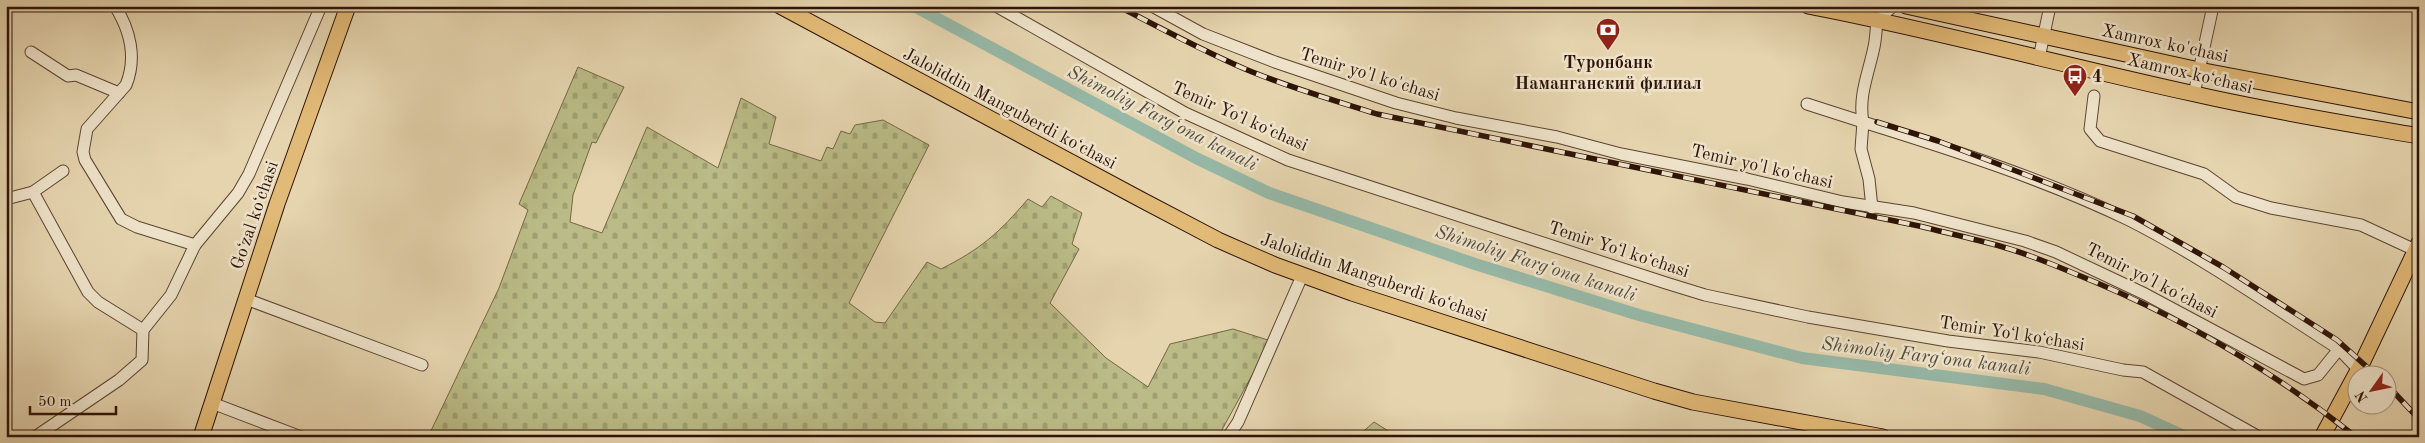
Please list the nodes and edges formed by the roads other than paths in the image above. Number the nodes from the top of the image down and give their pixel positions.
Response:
1 (115, 6) edge
2 (322, 6) edge
3 (348, 6) edge
4 (780, 6) edge
5 (996, 6) edge
6 (1152, 6) edge
7 (1808, 6) edge
8 (1893, 6) edge
9 (1906, 6) edge
10 (2050, 6) edge
11 (2213, 6) edge
12 (1877, 20) junction
13 (2044, 37) junction
14 (32, 52) dead end
15 (2039, 58) junction
16 (2199, 70) junction
17 (119, 93) junction
18 (2194, 94) junction
19 (2094, 96) dead end
20 (1808, 104) dead end
21 (2419, 112) edge
22 (1863, 122) junction
23 (2419, 136) edge
24 (63, 171) dead end
25 (33, 192) junction
26 (6, 200) edge
27 (1872, 208) junction
28 (195, 246) junction
29 (2417, 247) edge
30 (1302, 276) junction
31 (246, 298) junction
32 (143, 330) junction
33 (2339, 349) junction
34 (422, 364) dead end
35 (2356, 366) edge
36 (2359, 366) edge
37 (2348, 387) edge
38 (212, 403) junction
39 (35, 437) edge
40 (201, 437) edge
41 (301, 437) edge
42 (1228, 437) edge
43 (1883, 437) edge
44 (2258, 437) edge
45 (2322, 437) edge

1 - 17 street
2 - 28 street
3 - 31 main road, Goʻzal koʻchasi
4 - 30 main road, Jaloliddin Manguberdi koʻchasi
5 - 44 street, Temir Yoʻl koʻchasi
6 - 27 street, Temir yo'l ko'chasi
7 - 12 main road, Xamrox koʻchasi
8 - 12 street
9 - 13 main road, Xamrox ko'chasi
10 - 13 street
11 - 16 street
12 - 15 main road, Xamrox koʻchasi
12 - 22 street
13 - 15 street
13 - 16 main road, Xamrox ko'chasi
14 - 17 street
15 - 18 main road, Xamrox koʻchasi
16 - 18 street
16 - 21 main road, Xamrox ko'chasi
17 - 28 street
18 - 23 main road, Xamrox koʻchasi
19 - 29 street
20 - 22 street
22 - 27 street
22 - 33 street
24 - 25 street
25 - 26 street
25 - 32 street
27 - 33 street, Temir yo'l ko'chasi
28 - 32 street
29 - 36 main road
30 - 42 street
30 - 43 main road, Jaloliddin Manguberdi koʻchasi
31 - 34 street
31 - 38 main road, Goʻzal koʻchasi
32 - 39 street
33 - 35 street
37 - 45 main road
38 - 40 main road, Goʻzal koʻchasi
38 - 41 street

